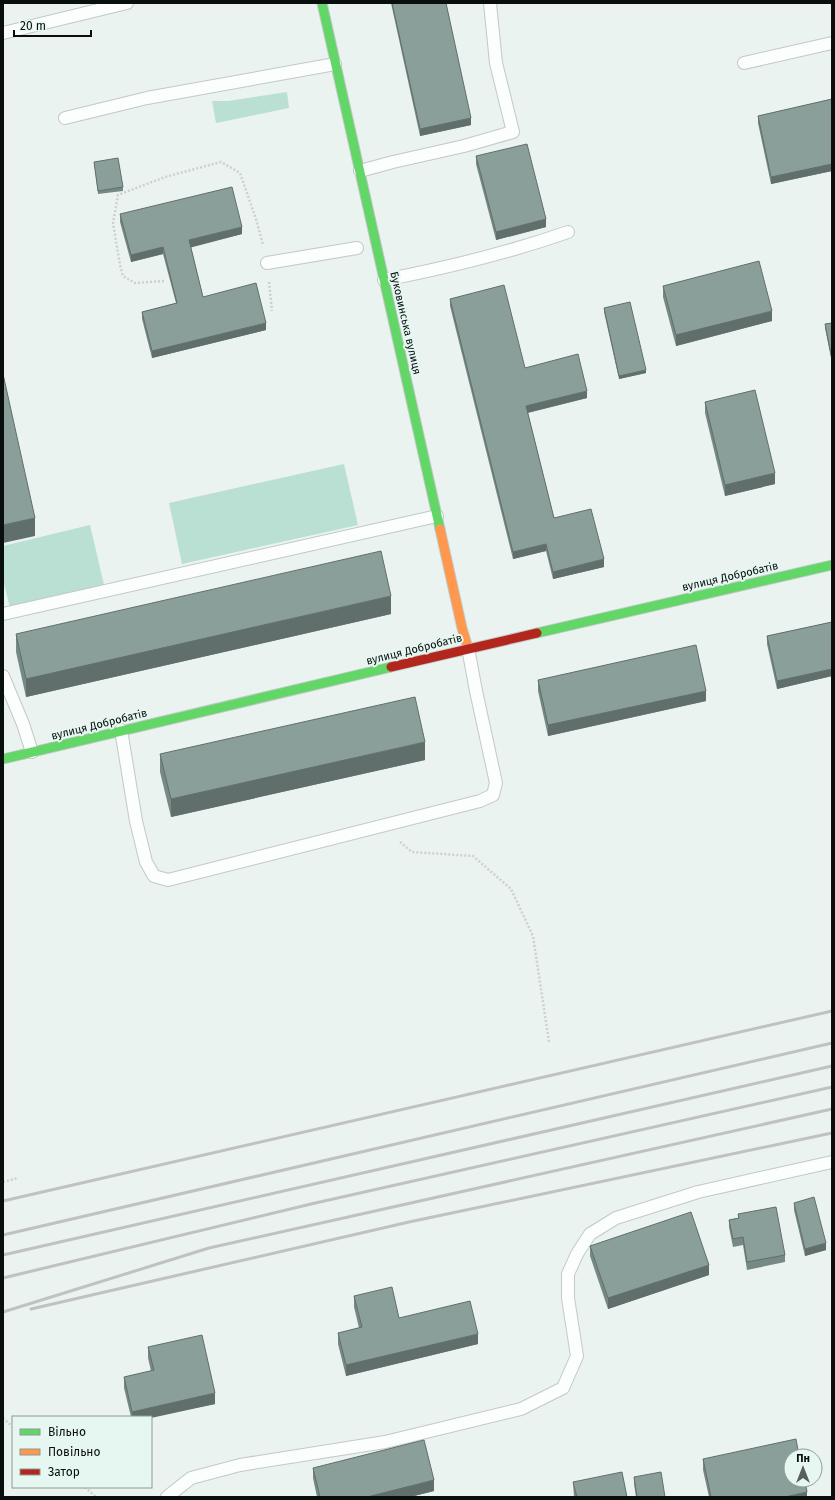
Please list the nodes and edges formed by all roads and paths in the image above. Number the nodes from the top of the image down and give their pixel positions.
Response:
1 (127, 3) edge
2 (322, 3) edge
3 (490, 3) edge
4 (3, 33) edge
5 (832, 43) edge
6 (744, 63) dead end
7 (335, 64) junction
8 (65, 118) dead end
9 (360, 171) junction
10 (568, 232) dead end
11 (357, 248) dead end
12 (267, 263) junction
13 (384, 280) junction
14 (164, 281) dead end
15 (272, 311) dead end
16 (437, 516) junction
17 (832, 565) edge
18 (3, 614) edge
19 (468, 648) junction
20 (3, 676) edge
21 (121, 730) junction
22 (32, 752) junction
23 (3, 759) edge
24 (381, 825) junction
25 (549, 1042) dead end
26 (832, 1162) edge
27 (18, 1178) dead end
28 (3, 1182) edge
29 (3, 1418) edge
30 (12, 1426) edge
31 (86, 1488) edge
32 (96, 1497) edge
33 (167, 1497) edge

1 - 4 lane
2 - 7 street, Буковинська вулиця
3 - 9 lane
5 - 6 lane
7 - 8 lane
7 - 9 street, Буковинська вулиця
9 - 13 street, Буковинська вулиця
10 - 13 lane
11 - 12 lane
12 - 14 path
12 - 15 path
13 - 16 street, Буковинська вулиця
16 - 18 lane
16 - 19 street, Буковинська вулиця
17 - 19 street, вулиця Добробатів
19 - 21 street, вулиця Добробатів
19 - 24 lane
20 - 22 lane
21 - 22 street, вулиця Добробатів
21 - 24 lane
22 - 23 street, вулиця Добробатів
24 - 25 path
26 - 33 lane
27 - 28 path
29 - 30 path
31 - 32 path

